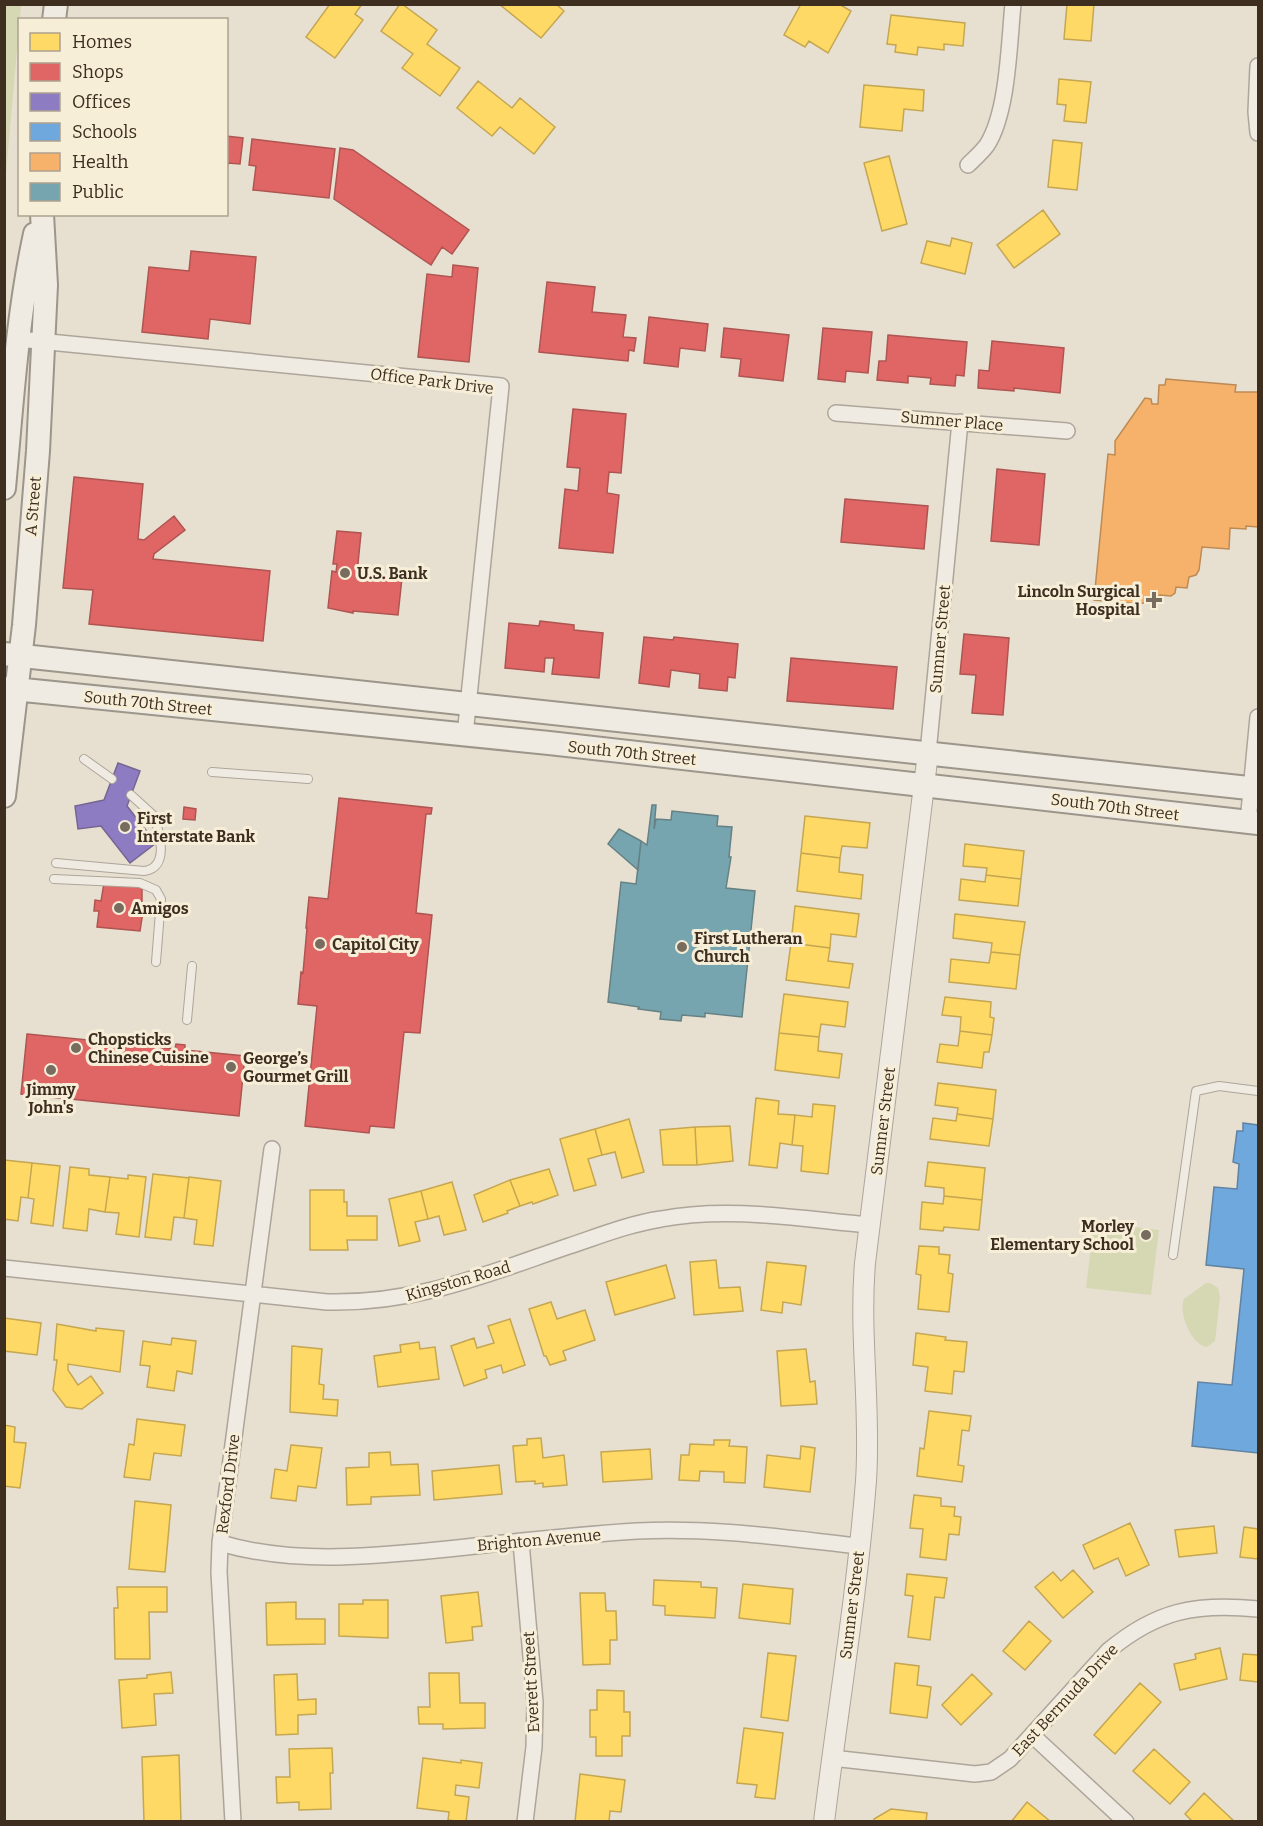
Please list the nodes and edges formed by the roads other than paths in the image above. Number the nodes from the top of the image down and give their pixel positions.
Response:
1 (1013, 4) edge
2 (1258, 66) edge
3 (1258, 133) edge
4 (968, 165) dead end
5 (40, 216) edge
6 (40, 216) edge
7 (18, 339) junction
8 (44, 342) junction
9 (836, 412) dead end
10 (960, 422) junction
11 (1067, 431) dead end
12 (4, 488) edge
13 (13, 655) edge
14 (11, 689) edge
15 (468, 704) junction
16 (1258, 717) edge
17 (465, 735) junction
18 (928, 753) junction
19 (84, 759) dead end
20 (212, 771) dead end
21 (112, 779) dead end
22 (308, 779) dead end
23 (925, 785) junction
24 (1255, 788) edge
25 (131, 795) dead end
26 (4, 796) edge
27 (1253, 823) edge
28 (56, 863) dead end
29 (54, 879) dead end
30 (156, 962) dead end
31 (192, 966) dead end
32 (187, 1020) dead end
33 (1258, 1090) edge
34 (272, 1149) dead end
35 (869, 1225) junction
36 (1173, 1255) dead end
37 (4, 1268) edge
38 (253, 1294) junction
39 (521, 1542) junction
40 (220, 1543) junction
41 (859, 1546) junction
42 (1258, 1609) edge
43 (1032, 1736) junction
44 (832, 1758) junction
45 (233, 1821) edge
46 (525, 1821) edge
47 (824, 1821) edge
48 (1126, 1821) edge

1 - 4 street
2 - 3 street
5 - 7 main road, A Street
6 - 8 main road, A Street
7 - 8 street, Office Park Drive
7 - 12 main road, A Street
8 - 13 main road, A Street
8 - 15 street, Office Park Drive
9 - 10 street, Sumner Place
10 - 11 street, Sumner Place
10 - 18 street, Sumner Street
13 - 14 main road, A Street
13 - 15 main road, South 70th Street
14 - 17 main road, South 70th Street
14 - 26 main road, A Street
15 - 17 street, Office Park Drive
15 - 18 main road, South 70th Street
16 - 24 street
17 - 23 main road, South 70th Street
18 - 23 street, Sumner Street
18 - 24 main road, South 70th Street
19 - 21 lane
20 - 22 lane
23 - 27 main road, South 70th Street
23 - 35 street, Sumner Street
24 - 27 street
25 - 28 lane
29 - 30 lane
31 - 32 lane
33 - 36 lane
34 - 38 street, Rexford Drive
35 - 38 street, Kingston Road
35 - 41 street, Sumner Street
37 - 38 street, Kingston Road
38 - 40 street, Rexford Drive
39 - 40 street, Brighton Avenue
39 - 41 street, Brighton Avenue
39 - 46 street, Everett Street
40 - 45 street, Rexford Drive
41 - 44 street, Sumner Street
42 - 43 street, East Bermuda Drive
43 - 44 street, East Bermuda Drive
43 - 48 street
44 - 47 street, Sumner Street

